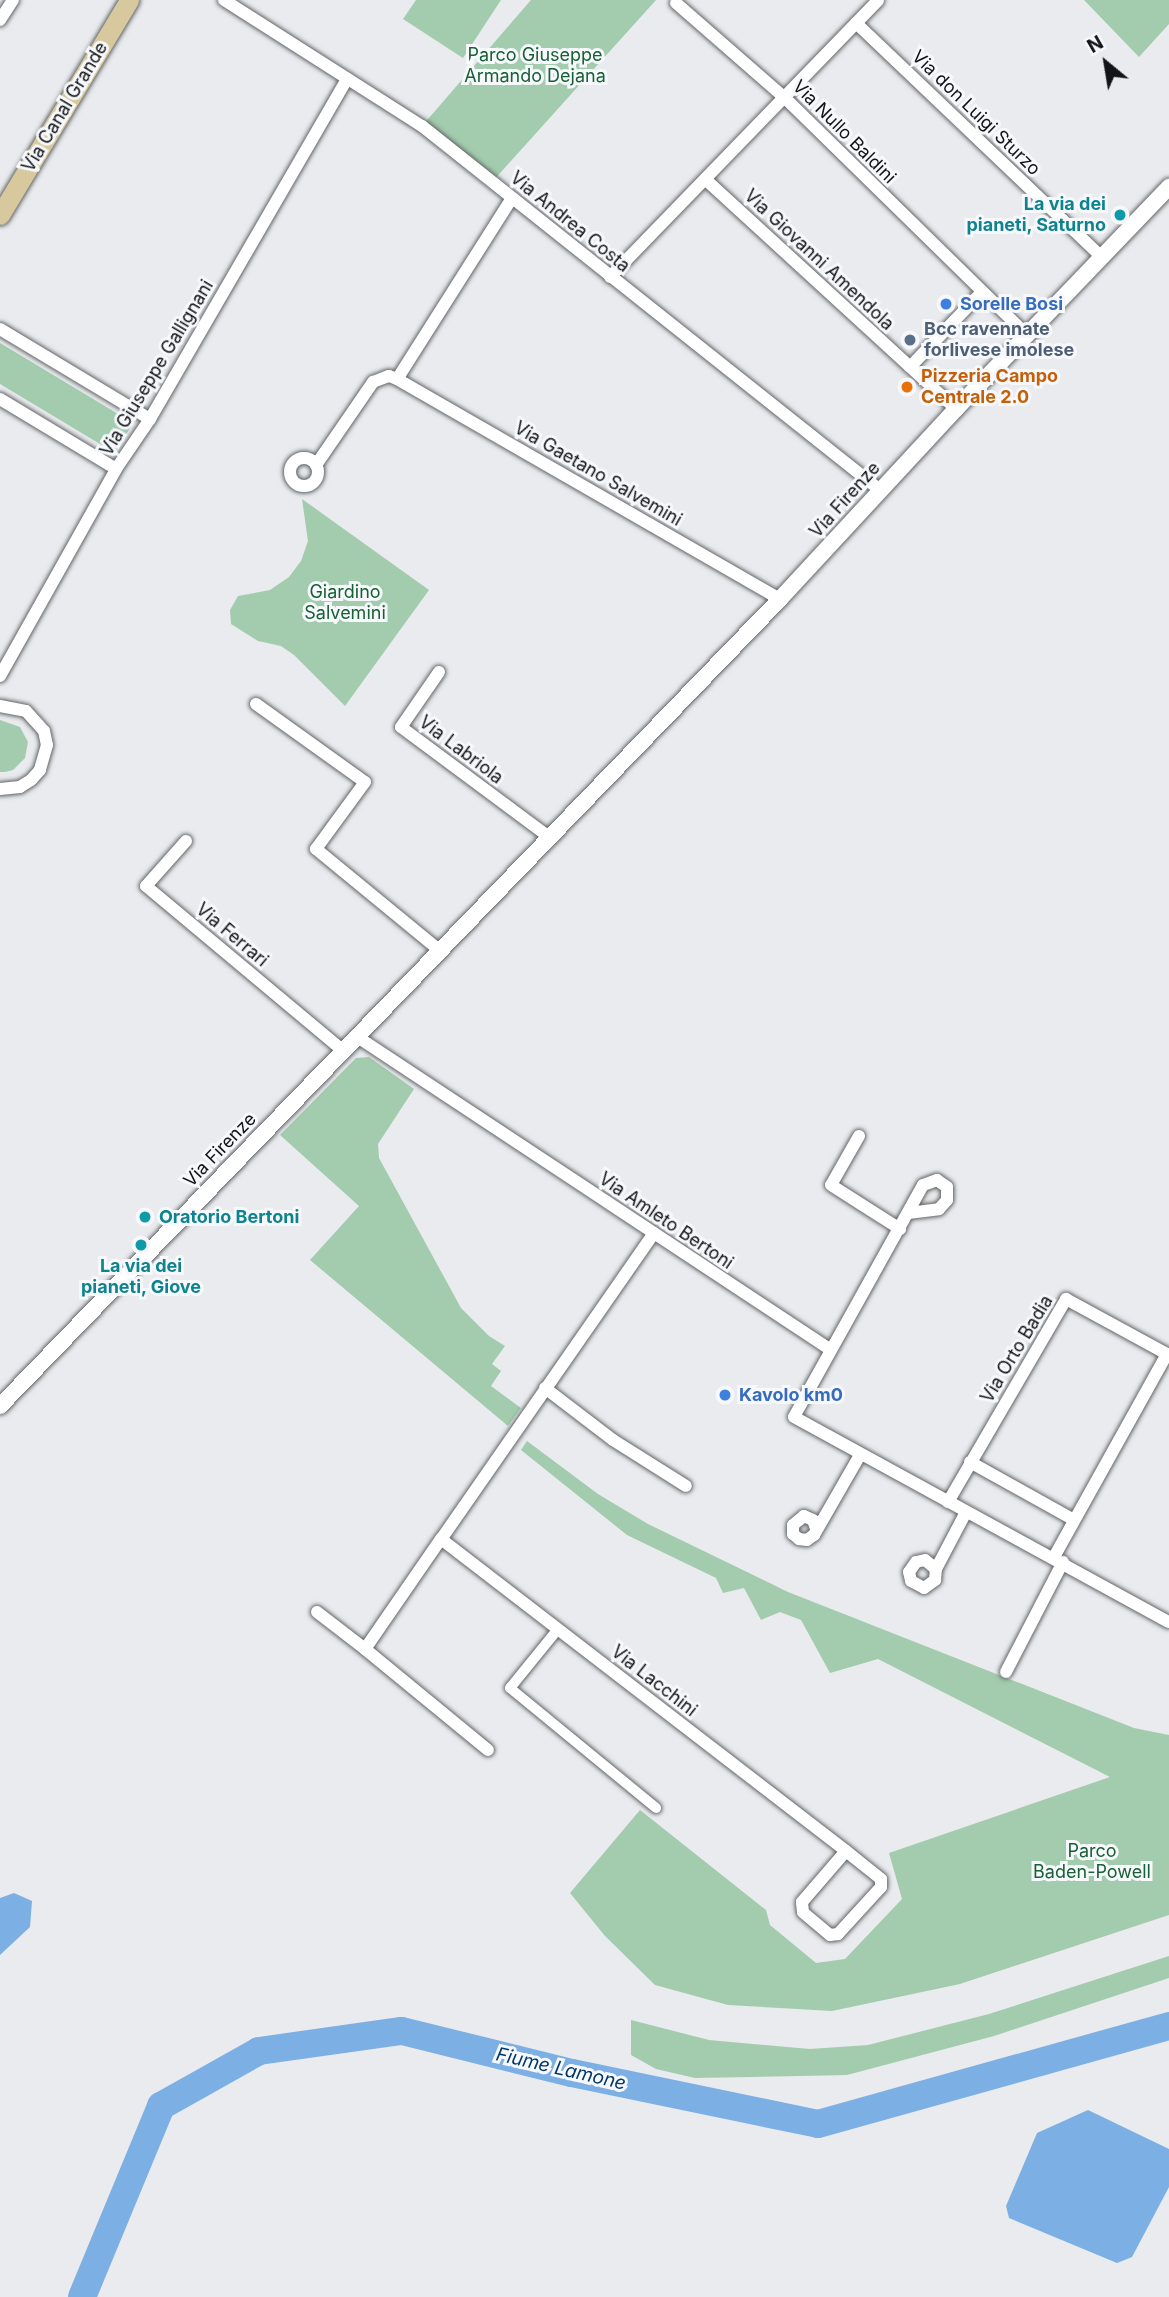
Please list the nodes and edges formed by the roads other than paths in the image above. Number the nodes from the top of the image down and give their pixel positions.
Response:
1 (13, 0) edge
2 (129, 0) edge
3 (224, 0) edge
4 (878, 0) edge
5 (676, 3) dead end
6 (0, 20) edge
7 (856, 23) junction
8 (347, 79) junction
9 (785, 98) junction
10 (705, 179) junction
11 (1169, 187) edge
12 (512, 198) junction
13 (0, 215) edge
14 (1102, 257) junction
15 (610, 277) junction
16 (981, 293) junction
17 (0, 329) edge
18 (1027, 335) junction
19 (910, 368) junction
20 (397, 379) junction
21 (0, 399) edge
22 (956, 409) junction
23 (150, 419) junction
24 (316, 465) dead end
25 (116, 470) junction
26 (880, 490) junction
27 (780, 600) junction
28 (439, 671) dead end
29 (0, 676) edge
30 (0, 700) edge
31 (256, 704) dead end
32 (0, 706) edge
33 (0, 789) edge
34 (549, 837) junction
35 (186, 841) dead end
36 (439, 950) junction
37 (356, 1035) junction
38 (342, 1050) junction
39 (859, 1136) dead end
40 (908, 1213) dead end
41 (900, 1229) junction
42 (654, 1233) junction
43 (831, 1350) junction
44 (545, 1388) junction
45 (0, 1406) edge
46 (860, 1455) junction
47 (970, 1462) junction
48 (686, 1486) dead end
49 (948, 1502) junction
50 (966, 1512) junction
51 (1074, 1520) junction
52 (816, 1529) dead end
53 (441, 1539) junction
54 (1059, 1560) junction
55 (936, 1569) dead end
56 (317, 1612) dead end
57 (1169, 1622) edge
58 (558, 1629) junction
59 (365, 1649) junction
60 (1006, 1672) dead end
61 (488, 1750) dead end
62 (656, 1808) dead end
63 (846, 1851) junction

1 - 6 street
2 - 13 main road, Via Canal Grande
3 - 8 street, Via Andrea Costa
4 - 7 street
5 - 9 street, Via Nullo Baldini
7 - 9 street
7 - 14 street, Via don Luigi Sturzo
8 - 12 street, Via Andrea Costa
8 - 23 street, Via Giuseppe Gallignani
9 - 10 street
9 - 16 street, Via Nullo Baldini
10 - 15 street
10 - 19 street, Via Giovanni Amendola
11 - 14 street, Via Firenze
12 - 15 street, Via Andrea Costa
12 - 20 street
14 - 18 street, Via Firenze
15 - 26 street, Via Andrea Costa
16 - 18 street, Via Nullo Baldini
16 - 19 street
17 - 23 street
18 - 22 street, Via Firenze
19 - 22 street, Via Giovanni Amendola
20 - 24 street
20 - 27 street, Via Gaetano Salvemini
21 - 25 street
22 - 26 street, Via Firenze
23 - 25 street, Via Giuseppe Gallignani
25 - 29 street, Via Giuseppe Gallignani
26 - 27 street, Via Firenze
27 - 34 street, Via Firenze
28 - 34 street, Via Labriola
30 - 32 street
31 - 36 street
32 - 33 street
34 - 36 street, Via Firenze
35 - 38 street, Via Ferrari
36 - 37 street, Via Firenze
37 - 38 street, Via Firenze
37 - 42 street, Via Amleto Bertoni
38 - 45 street, Via Firenze
39 - 41 street
40 - 41 street
41 - 43 street
42 - 43 street, Via Amleto Bertoni
42 - 44 street
43 - 46 street
44 - 48 street
44 - 53 street
46 - 49 street
46 - 52 street
47 - 49 street, Via Orto Badia
47 - 51 street
47 - 51 street, Via Orto Badia
49 - 50 street
50 - 54 street
50 - 55 street
51 - 54 street, Via Orto Badia
53 - 58 street, Via Lacchini
53 - 59 street
54 - 57 street
54 - 60 street
56 - 59 street
58 - 62 street
58 - 63 street, Via Lacchini
59 - 61 street
63 - 63 street, Via Lacchini

